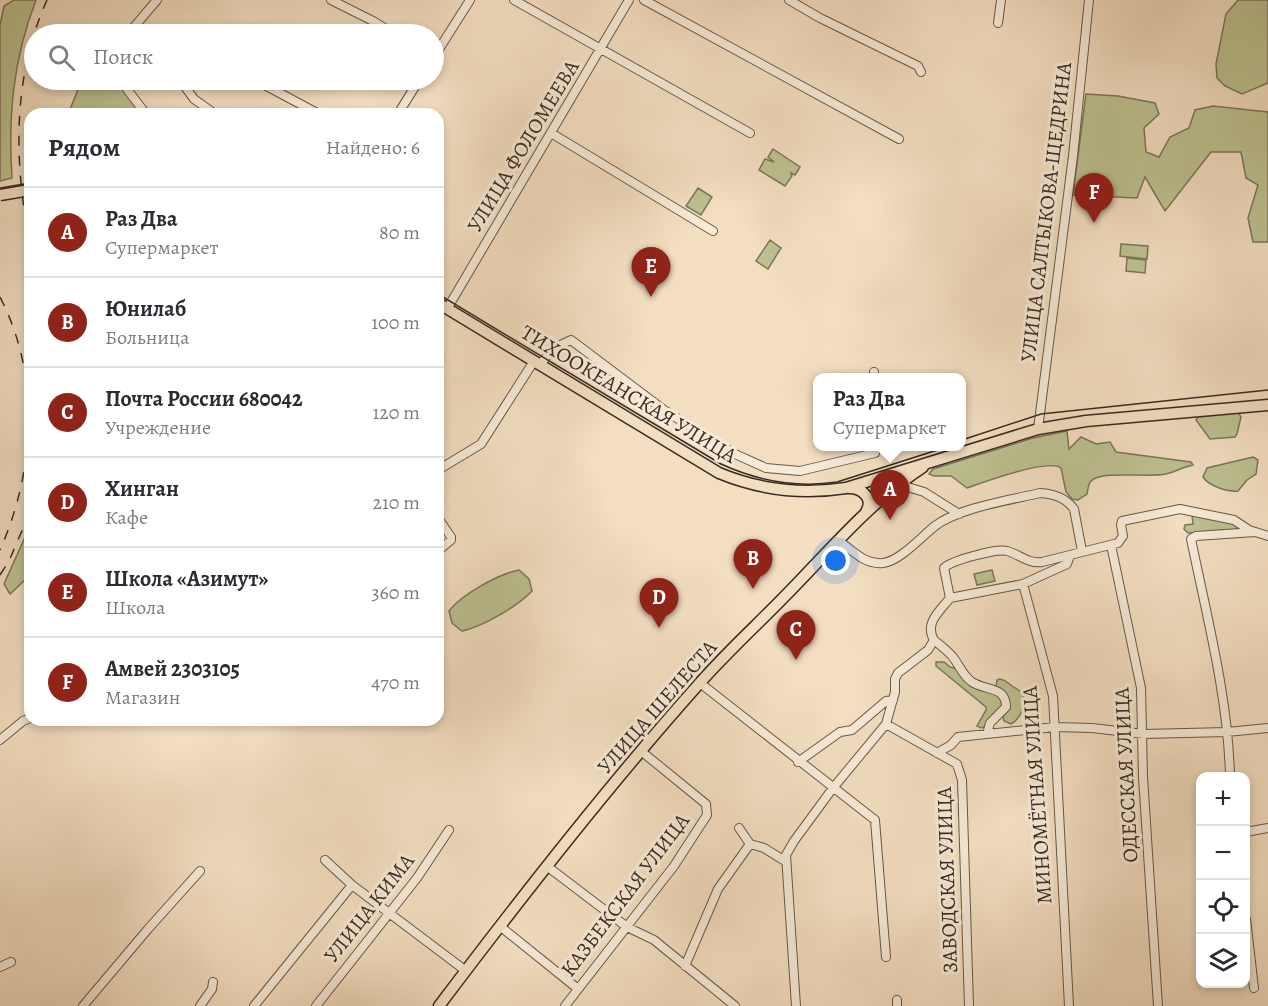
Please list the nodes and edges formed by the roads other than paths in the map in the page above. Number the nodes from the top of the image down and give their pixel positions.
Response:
1 (157, 0) edge
2 (331, 0) edge
3 (471, 0) edge
4 (513, 0) edge
5 (629, 0) edge
6 (644, 0) edge
7 (789, 0) edge
8 (1001, 0) edge
9 (1089, 0) edge
10 (998, 23) dead end
11 (140, 24) edge
12 (378, 24) edge
13 (444, 42) edge
14 (601, 50) junction
15 (921, 72) dead end
16 (128, 90) edge
17 (187, 90) edge
18 (275, 90) edge
19 (413, 90) edge
20 (141, 108) edge
21 (207, 108) edge
22 (308, 108) edge
23 (402, 108) edge
24 (551, 133) junction
25 (750, 133) dead end
26 (899, 139) dead end
27 (24, 191) edge
28 (0, 195) edge
29 (713, 231) dead end
30 (444, 304) edge
31 (444, 307) edge
32 (537, 363) junction
33 (1268, 405) edge
34 (1038, 429) junction
35 (875, 451) edge
36 (966, 451) edge
37 (966, 451) edge
38 (933, 461) junction
39 (444, 466) edge
40 (898, 484) junction
41 (846, 488) junction
42 (958, 514) junction
43 (865, 515) junction
44 (444, 527) edge
45 (1255, 532) junction
46 (1268, 536) edge
47 (839, 541) junction
48 (1111, 545) junction
49 (444, 546) edge
50 (1082, 551) junction
51 (1070, 555) junction
52 (1023, 585) junction
53 (950, 598) junction
54 (934, 640) junction
55 (700, 683) junction
56 (893, 700) junction
57 (24, 721) edge
58 (886, 724) junction
59 (1055, 728) junction
60 (1268, 728) edge
61 (1227, 732) junction
62 (987, 734) junction
63 (1144, 734) junction
64 (0, 740) edge
65 (641, 751) junction
66 (936, 753) junction
67 (798, 762) junction
68 (1230, 772) edge
69 (833, 788) junction
70 (739, 828) dead end
71 (1268, 828) edge
72 (449, 830) dead end
73 (1250, 831) edge
74 (750, 844) junction
75 (325, 860) dead end
76 (785, 861) junction
77 (548, 867) junction
78 (200, 871) dead end
79 (352, 885) junction
80 (388, 914) junction
81 (501, 927) junction
82 (627, 927) junction
83 (1247, 934) edge
84 (886, 957) dead end
85 (11, 962) dead end
86 (685, 966) junction
87 (0, 967) edge
88 (466, 971) junction
89 (213, 982) dead end
90 (1254, 988) dead end
91 (578, 989) junction
92 (84, 1006) edge
93 (200, 1006) edge
94 (254, 1006) edge
95 (316, 1006) edge
96 (439, 1006) edge
97 (565, 1006) edge
98 (735, 1006) edge
99 (796, 1006) edge
100 (969, 1006) edge
101 (1069, 1006) edge
102 (1158, 1006) edge

1 - 11 street
2 - 12 street
3 - 13 street
4 - 14 street
5 - 14 street, УЛИЦА ФОЛОМЕЕВА
6 - 26 street
7 - 15 street
8 - 10 street
9 - 34 street, УЛИЦА САЛТЫКОВА-ЩЕДРИНА
14 - 24 street, УЛИЦА ФОЛОМЕЕВА
14 - 25 street
16 - 20 street
17 - 21 street
18 - 22 street
19 - 23 street
24 - 29 street
24 - 30 street, УЛИЦА ФОЛОМЕЕВА
27 - 28 main road, bridge
31 - 32 main road, ТИХООКЕАНСКАЯ УЛИЦА
32 - 35 street
32 - 39 street
32 - 41 main road, ТИХООКЕАНСКАЯ УЛИЦА
33 - 34 main road, ТИХООКЕАНСКАЯ УЛИЦА
34 - 37 main road, ТИХООКЕАНСКАЯ УЛИЦА
36 - 38 main road, ТИХООКЕАНСКАЯ УЛИЦА
38 - 40 main road, УЛИЦА ШЕЛЕСТА
38 - 41 main road, ТИХООКЕАНСКАЯ УЛИЦА
40 - 42 street
40 - 43 main road, УЛИЦА ШЕЛЕСТА
41 - 43 main road
42 - 47 street
42 - 50 street
43 - 47 main road, УЛИЦА ШЕЛЕСТА
44 - 49 street
45 - 46 street
45 - 48 street
45 - 61 street
47 - 55 main road, УЛИЦА ШЕЛЕСТА
48 - 50 street
48 - 63 street, ОДЕССКАЯ УЛИЦА
50 - 51 street
51 - 52 street
51 - 53 street
52 - 53 street
52 - 59 street, МИНОМЁТНАЯ УЛИЦА
53 - 54 street
54 - 56 street
54 - 62 street
55 - 65 main road, УЛИЦА ШЕЛЕСТА
55 - 67 street
56 - 58 street
56 - 67 street
57 - 64 street
58 - 66 street, ЗАВОДСКАЯ УЛИЦА
58 - 69 street
59 - 62 street
59 - 63 street
59 - 101 street, МИНОМЁТНАЯ УЛИЦА
60 - 61 street
61 - 63 street
61 - 68 street
62 - 66 street
63 - 102 street, ОДЕССКАЯ УЛИЦА
65 - 77 main road, УЛИЦА ШЕЛЕСТА
65 - 82 street, КАЗБЕКСКАЯ УЛИЦА
66 - 100 street, ЗАВОДСКАЯ УЛИЦА
67 - 69 street
69 - 76 street
69 - 84 street
70 - 74 street
71 - 73 street
72 - 80 street, УЛИЦА КИМА
74 - 76 street
74 - 86 street
75 - 79 street
76 - 99 street
77 - 81 main road, УЛИЦА ШЕЛЕСТА
77 - 82 street
78 - 92 street
79 - 80 street
79 - 94 street
80 - 88 street
80 - 95 street, УЛИЦА КИМА
81 - 88 main road, УЛИЦА ШЕЛЕСТА
81 - 91 street
82 - 86 street
82 - 91 street, КАЗБЕКСКАЯ УЛИЦА
83 - 90 street
85 - 87 street
86 - 98 street
88 - 96 main road, УЛИЦА ШЕЛЕСТА
89 - 93 street
91 - 97 street, КАЗБЕКСКАЯ УЛИЦА

